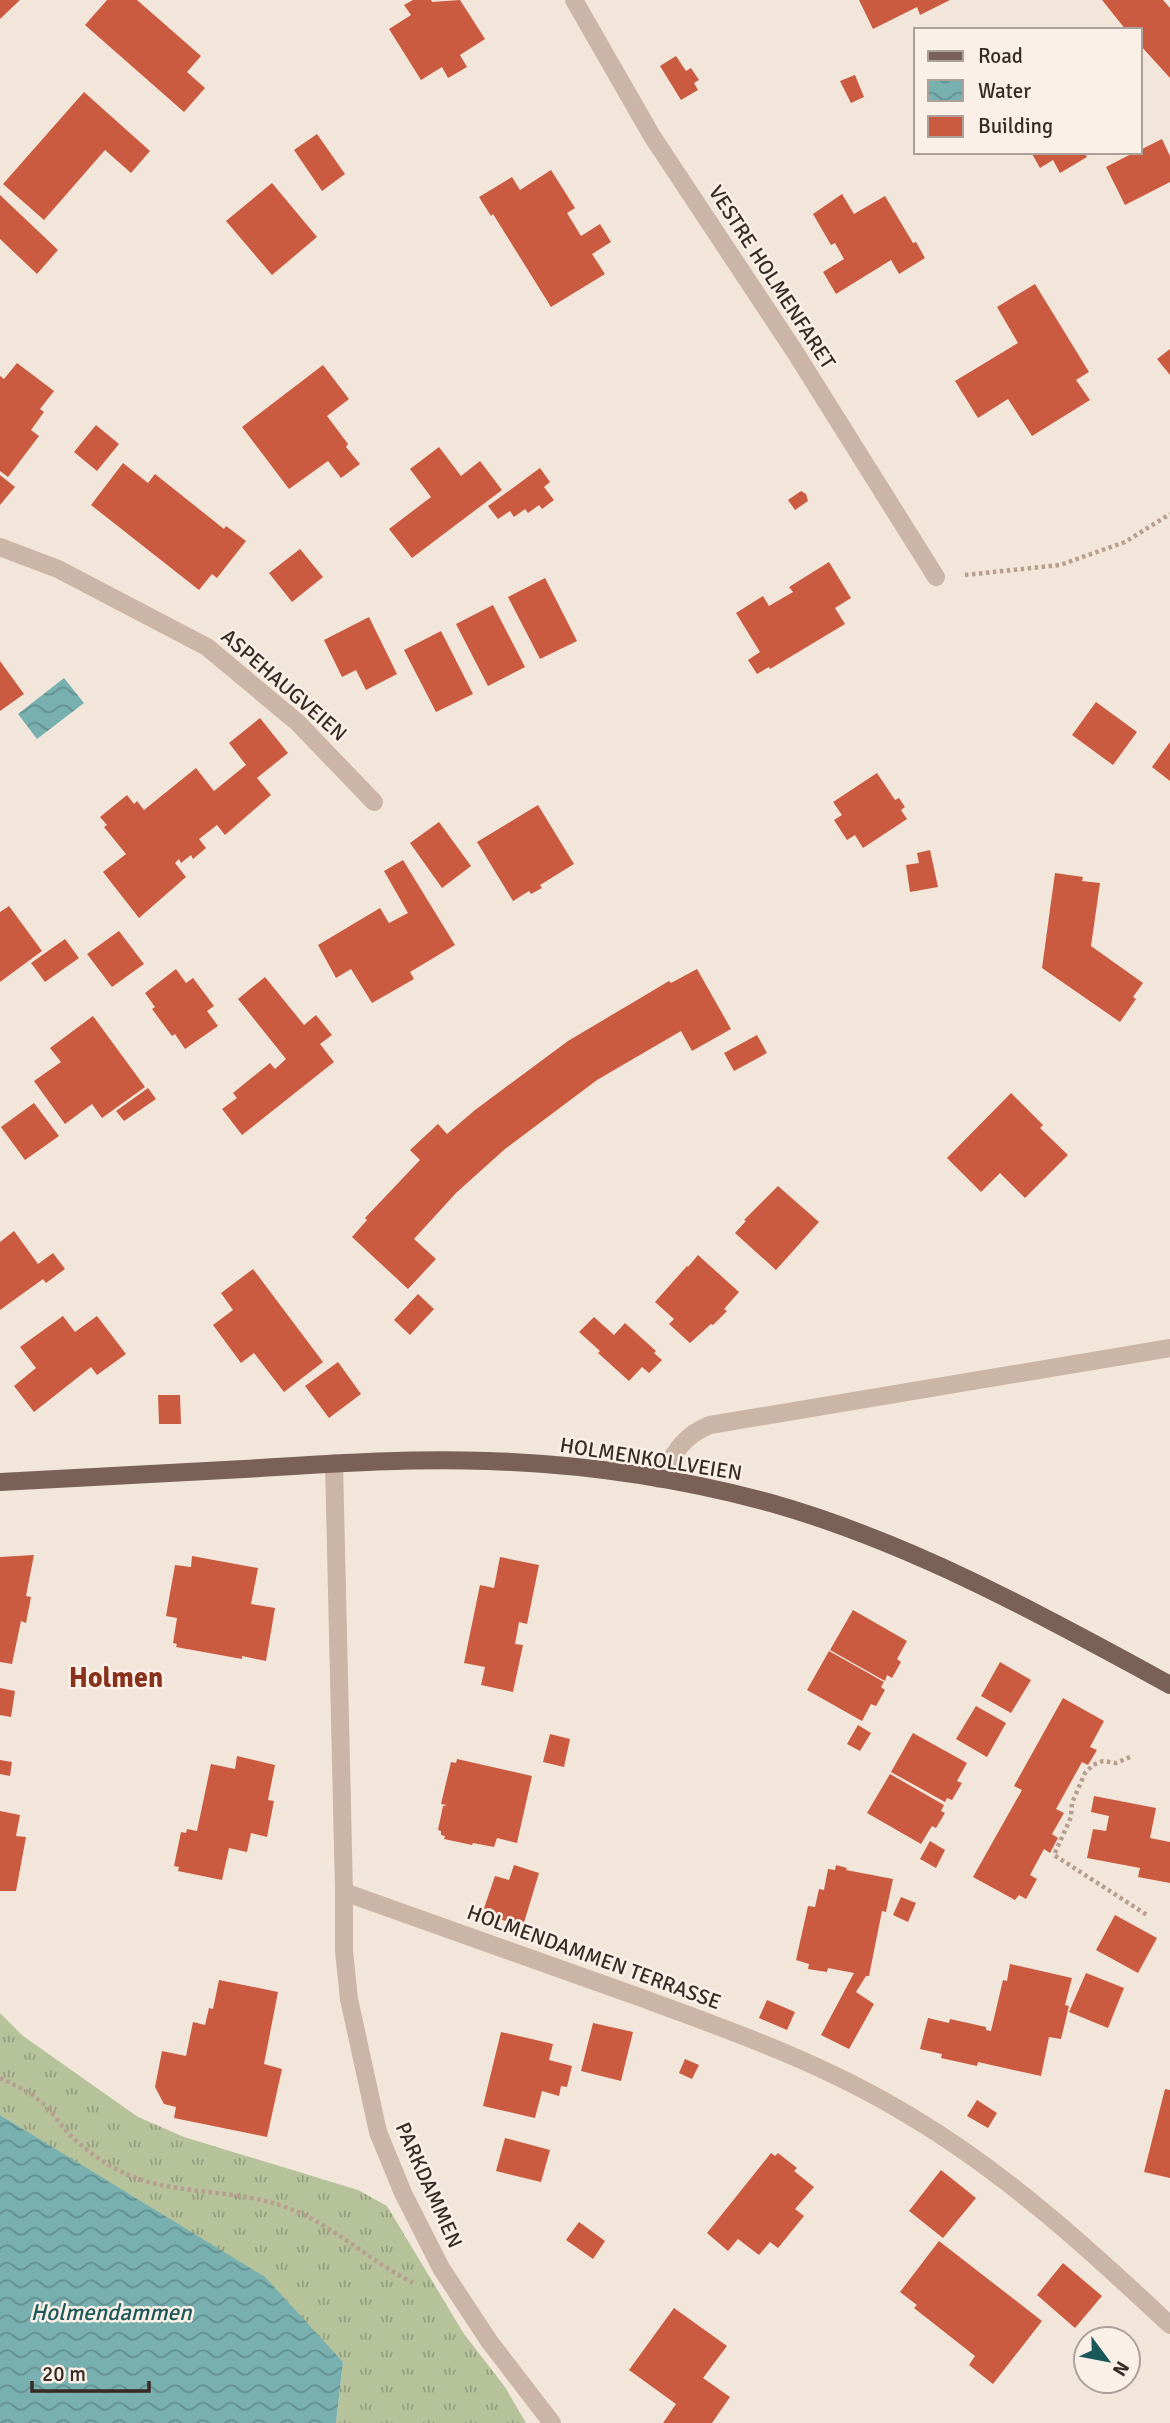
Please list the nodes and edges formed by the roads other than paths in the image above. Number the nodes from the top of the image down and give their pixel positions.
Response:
1 (574, 0) edge
2 (0, 547) edge
3 (936, 578) road end
4 (374, 802) dead end
5 (1170, 1348) edge
6 (1136, 1353) junction
7 (1170, 1361) edge
8 (334, 1464) junction
9 (659, 1479) junction
10 (0, 1482) edge
11 (1170, 1685) edge
12 (344, 1892) junction
13 (1170, 2324) edge
14 (552, 2423) edge

1 - 3 street, VESTRE HOLMENFARET
2 - 4 street, ASPEHAUGVEIEN
5 - 6 street
6 - 7 street
6 - 9 street
8 - 9 main road, HOLMENKOLLVEIEN
8 - 10 main road, HOLMENKOLLVEIEN
8 - 12 street
9 - 11 main road, HOLMENKOLLVEIEN
12 - 13 street, HOLMENDAMMEN TERRASSE
12 - 14 street, PARKDAMMEN

